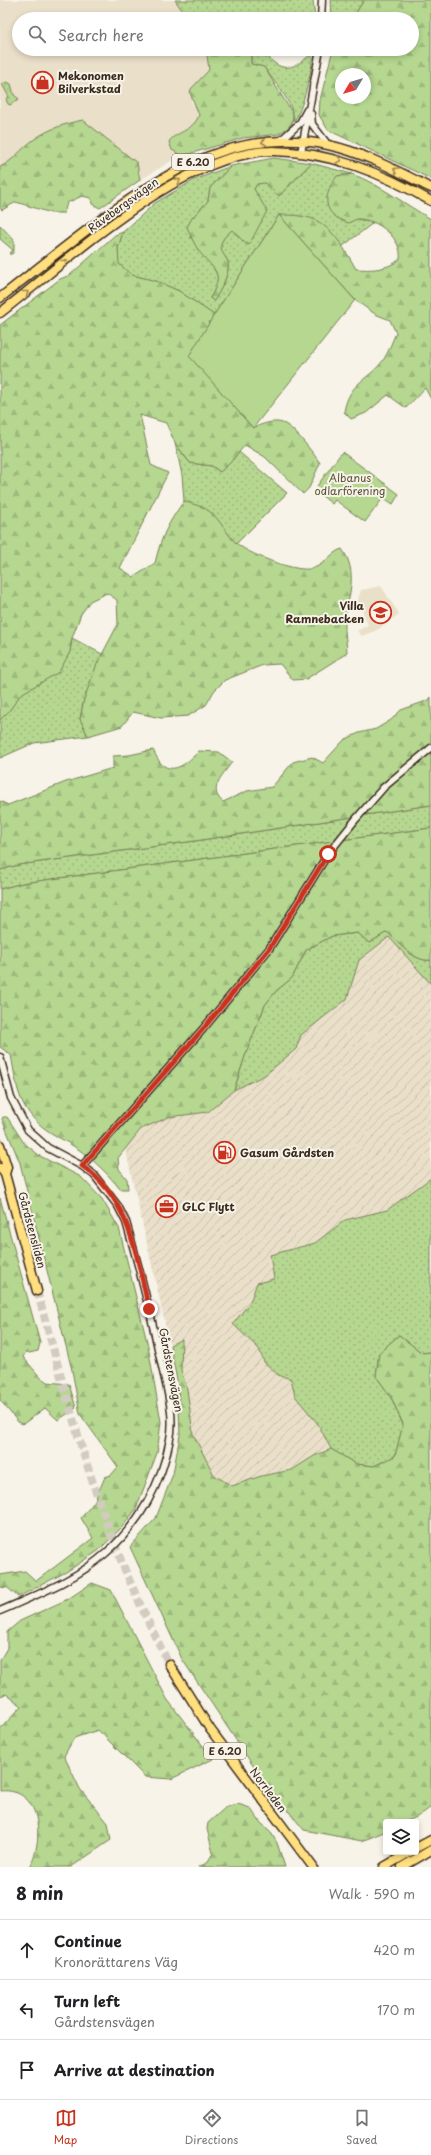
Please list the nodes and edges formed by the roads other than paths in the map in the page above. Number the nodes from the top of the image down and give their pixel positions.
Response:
1 (318, 0) edge
2 (322, 0) edge
3 (321, 7) junction
4 (321, 12) edge
5 (319, 56) edge
6 (311, 102) junction
7 (281, 140) junction
8 (303, 141) junction
9 (328, 145) junction
10 (301, 153) junction
11 (431, 188) edge
12 (431, 200) edge
13 (0, 298) edge
14 (0, 313) edge
15 (431, 748) edge
16 (0, 1056) edge
17 (0, 1145) edge
18 (82, 1166) junction
19 (3, 1171) edge
20 (37, 1291) tunnel mouth
21 (0, 1611) edge
22 (169, 1664) tunnel mouth
23 (431, 1840) edge
24 (419, 1846) edge
25 (431, 1850) edge
26 (405, 1855) edge
27 (313, 1867) edge
28 (384, 1867) edge
29 (402, 1867) edge

1 - 3 street
2 - 3 street
3 - 4 street
5 - 6 street
6 - 7 street
6 - 8 street
6 - 9 street
7 - 8 highway, Rävebergsvägen / E 6.20
7 -> 13 highway, Rävebergsvägen / E 6.20
8 - 9 highway, E 6.20
8 - 10 street
11 -> 9 highway, E 6.20
10 -> 12 highway, E 6.20
14 -> 10 highway, Rävebergsvägen / E 6.20
15 - 18 street
16 - 18 street, Gårdstensvägen
17 - 19 highway, Gårdstensliden
18 - 21 street, Gårdstensvägen
19 - 20 highway, Gårdstensliden
22 - 27 highway, Norrleden / E 6.20
23 - 24 highway
25 - 29 highway
26 - 28 highway

